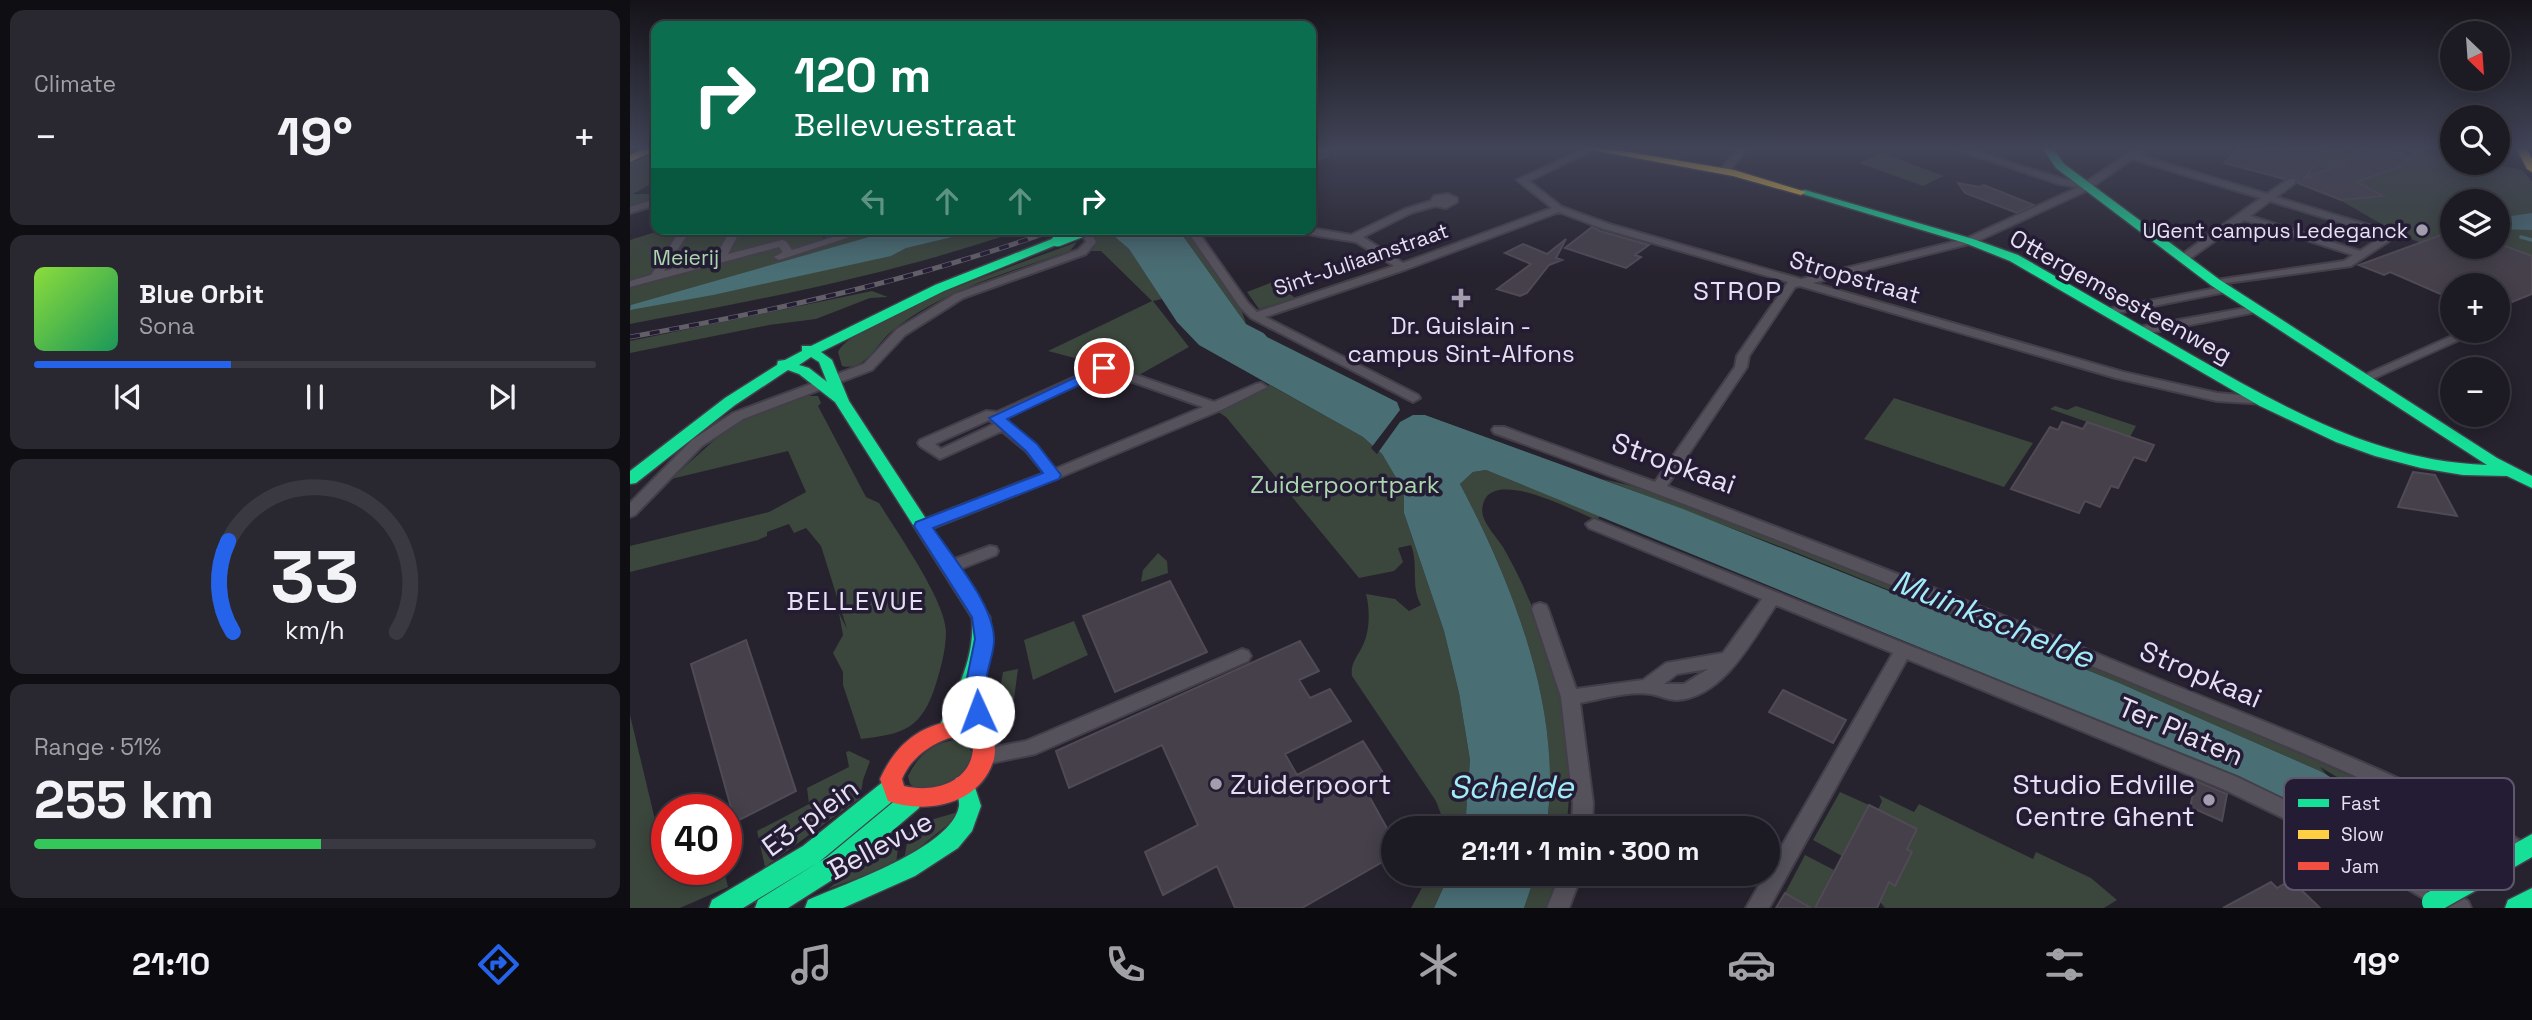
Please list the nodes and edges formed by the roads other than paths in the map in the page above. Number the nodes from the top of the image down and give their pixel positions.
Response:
1 (1535, 189) edge
2 (1789, 189) edge
3 (2082, 189) edge
4 (2091, 189) edge
5 (2242, 189) edge
6 (2282, 189) edge
7 (2271, 198) junction
8 (1435, 203) dead end
9 (651, 204) edge
10 (1559, 209) junction
11 (630, 210) edge
12 (2244, 218) junction
13 (1316, 234) edge
14 (682, 235) edge
15 (733, 235) edge
16 (834, 235) edge
17 (1072, 235) edge
18 (1089, 235) edge
19 (1195, 235) edge
20 (1352, 238) junction
21 (1969, 241) junction
22 (2362, 255) junction
23 (2184, 258) junction
24 (719, 261) junction
25 (1403, 267) junction
26 (656, 276) junction
27 (1796, 282) junction
28 (630, 284) edge
29 (2222, 286) junction
30 (2257, 309) junction
31 (2107, 312) junction
32 (1255, 316) junction
33 (2139, 331) junction
34 (2445, 343) edge
35 (807, 349) junction
36 (783, 363) junction
37 (2364, 378) junction
38 (827, 381) junction
39 (1261, 387) dead end
40 (1413, 398) dead end
41 (2261, 401) junction
42 (1216, 407) junction
43 (1499, 430) dead end
44 (2508, 471) junction
45 (1053, 475) junction
46 (630, 479) edge
47 (2532, 483) edge
48 (1659, 487) junction
49 (630, 512) edge
50 (1594, 524) dead end
51 (923, 526) junction
52 (990, 551) dead end
53 (950, 567) junction
54 (1773, 596) junction
55 (1540, 609) dead end
56 (1903, 651) junction
57 (1242, 656) dead end
58 (1727, 659) junction
59 (977, 678) junction
60 (1648, 686) junction
61 (1570, 697) junction
62 (948, 729) junction
63 (977, 732) junction
64 (986, 757) junction
65 (2376, 778) edge
66 (964, 785) junction
67 (892, 788) junction
68 (911, 801) junction
69 (2284, 809) edge
70 (1582, 816) edge
71 (1567, 886) edge
72 (2429, 890) edge
73 (2454, 890) edge
74 (2532, 899) edge
75 (2427, 905) edge
76 (721, 908) edge
77 (767, 908) edge
78 (817, 908) edge
79 (1558, 908) edge
80 (1757, 908) edge
81 (2460, 908) edge
82 (2517, 908) edge

1 - 10 street, Stropstraat
2 - 21 main road, Ottergemsesteenweg
3 - 21 street
4 - 23 main road
5 - 7 street
6 - 7 street
7 - 12 street
7 - 22 street
8 - 20 street
9 - 11 street
10 - 25 street, Sint-Juliaanstraat
10 - 27 street, Stropstraat
12 - 22 street
12 - 23 street
13 - 20 street
14 - 26 street
15 - 24 street
16 - 24 street
17 - 35 main road, bridge
18 - 38 street
19 - 32 street
20 - 25 street
21 - 27 street
21 - 31 main road, Ottergemsesteenweg
22 - 29 street
23 - 29 main road
24 - 26 street
25 - 32 street, Sint-Juliaanstraat
26 - 28 street
27 - 41 street, Stropstraat
27 - 48 street
29 - 30 main road
29 - 31 street
30 - 33 street
30 - 37 main road
31 - 33 main road, Ottergemsesteenweg
32 - 40 street
33 - 41 main road, Ottergemsesteenweg
34 - 37 street
35 - 36 main road
35 - 38 main road
36 - 38 main road
36 - 46 main road
37 - 44 main road
38 - 49 street
38 - 51 main road
39 - 42 street
41 - 44 main road, Ottergemsesteenweg
42 - 45 street
42 - 45 street
43 - 48 street, Stropkaai
44 - 47 main road
45 - 51 street
48 - 65 street, Stropkaai
50 - 54 street, Ter Platen
51 - 53 main road
52 - 53 street
53 - 59 main road
54 - 56 street, Ter Platen
54 - 58 street
55 - 61 street
56 - 69 street, Ter Platen
56 - 80 street
57 - 64 street
58 - 60 street
58 - 60 street
59 - 62 main road
59 - 63 main road
60 - 61 street
61 - 70 street
62 - 63 main road
62 - 67 main road
63 - 64 main road
64 - 66 main road
66 - 68 main road
66 - 78 main road, Bellevue
67 - 68 main road
67 - 76 main road, E3-plein
68 - 77 main road
71 - 79 street
72 - 81 street, Ter Platen
73 - 75 main road, bridge
74 - 82 main road

